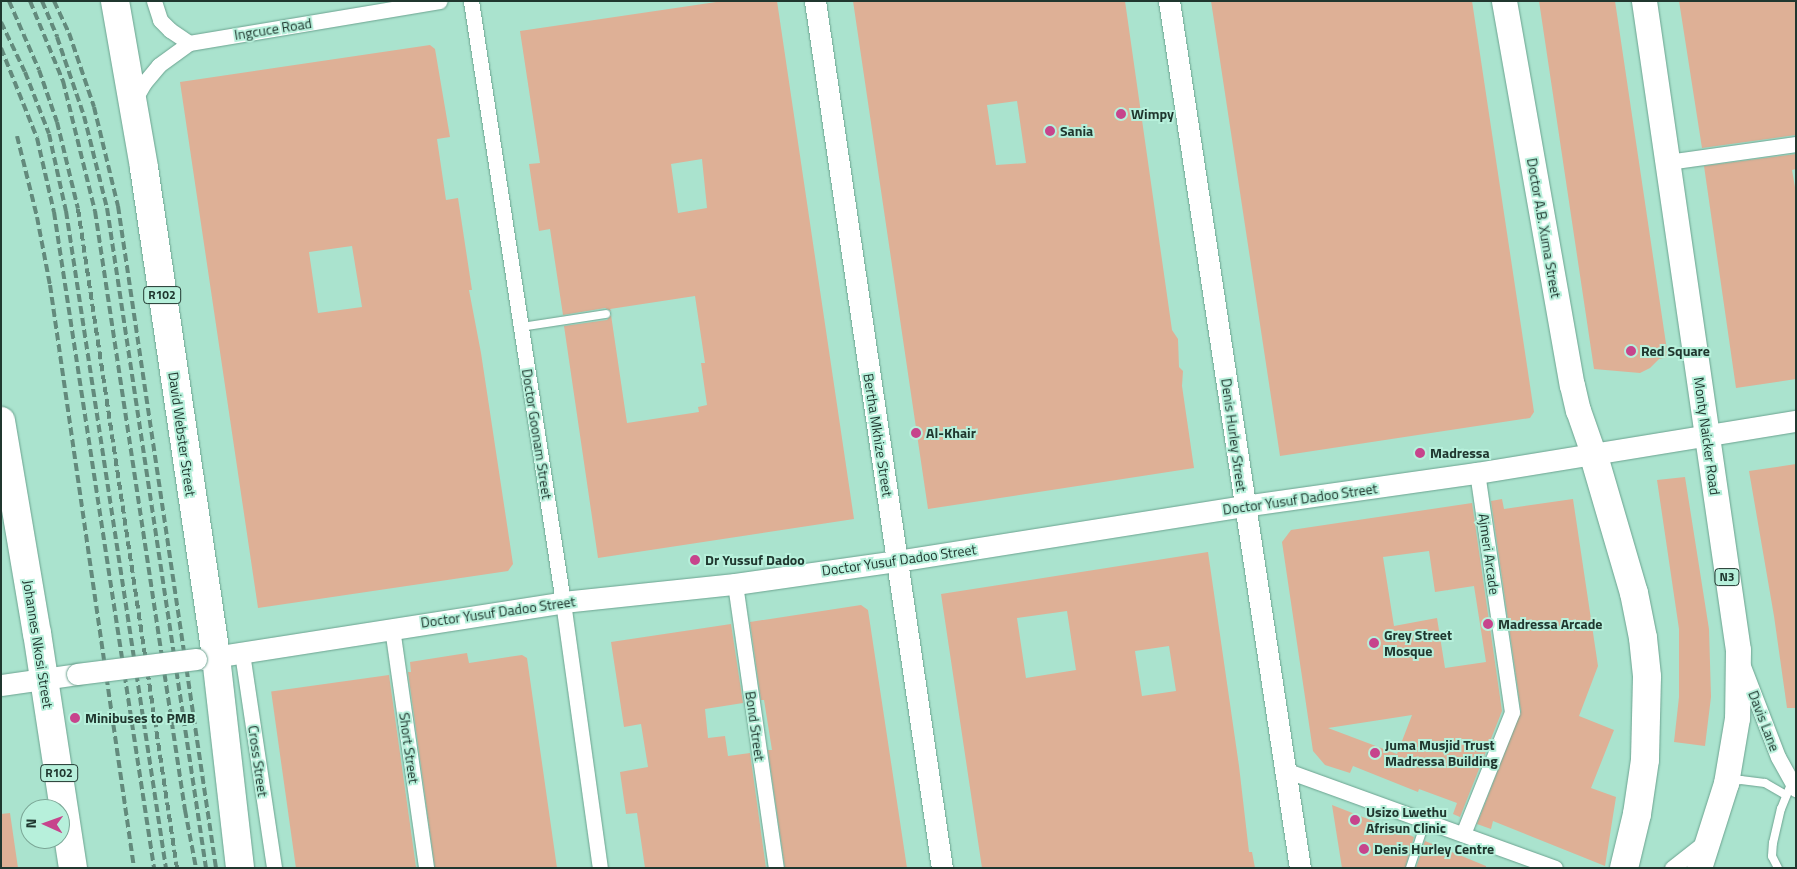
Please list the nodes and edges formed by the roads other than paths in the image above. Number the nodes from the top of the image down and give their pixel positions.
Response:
1 (115, 1) edge
2 (154, 1) edge
3 (440, 1) edge
4 (470, 1) edge
5 (815, 1) edge
6 (1169, 1) edge
7 (1504, 1) edge
8 (1644, 1) edge
9 (189, 43) junction
10 (133, 103) junction
11 (1796, 144) edge
12 (1668, 162) junction
13 (606, 314) dead end
14 (521, 327) junction
15 (1, 421) edge
16 (1796, 421) edge
17 (1706, 436) junction
18 (1593, 453) junction
19 (1477, 473) junction
20 (1244, 506) junction
21 (897, 561) junction
22 (735, 584) junction
23 (563, 602) junction
24 (392, 628) junction
25 (1738, 650) junction
26 (242, 654) junction
27 (206, 658) junction
28 (44, 678) junction
29 (1, 686) edge
30 (1285, 770) junction
31 (1726, 783) junction
32 (1791, 790) edge
33 (1426, 820) junction
34 (1463, 834) junction
35 (1710, 838) junction
36 (73, 868) edge
37 (240, 868) edge
38 (274, 868) edge
39 (426, 868) edge
40 (600, 868) edge
41 (776, 868) edge
42 (942, 868) edge
43 (1300, 868) edge
44 (1410, 868) edge
45 (1555, 868) edge
46 (1624, 868) edge
47 (1672, 868) edge
48 (1699, 868) edge
49 (1778, 868) edge

1 - 10 highway, David Webster Street / R102
2 - 9 street
3 - 9 street, Ingcuce Road
4 - 14 street, Doctor Goonam Street
5 - 21 street, Bertha Mkhize Street
6 - 20 street, Denis Hurley Street
7 - 18 main road, Doctor A.B. Xuma Street
8 - 12 main road, Monty Naicker Road
9 - 10 street, Ingcuce Road
10 - 27 highway, David Webster Street / R102
11 - 12 street
12 - 17 main road, Monty Naicker Road
13 - 14 lane
14 - 23 street, Doctor Goonam Street
15 - 28 highway, Johannes Nkosi Street / R102
16 - 17 street, Doctor Yusuf Dadoo Street
17 - 18 street, Doctor Yusuf Dadoo Street
17 - 25 main road, Monty Naicker Road / N3
18 - 19 street, Doctor Yusuf Dadoo Street
18 - 46 highway
19 - 20 street, Doctor Yusuf Dadoo Street
19 - 34 street, Ajmeri Arcade
20 - 21 street, Doctor Yusuf Dadoo Street
20 - 30 street, Denis Hurley Street
21 - 22 street, Doctor Yusuf Dadoo Street
21 - 42 street, Bertha Mkhize Street
22 - 23 street, Doctor Yusuf Dadoo Street
22 - 41 street, Bond Street
23 - 24 street, Doctor Yusuf Dadoo Street
23 - 40 street, Doctor Goonam Street
24 - 26 street, Doctor Yusuf Dadoo Street
24 - 39 street, Short Street
25 - 31 main road, Monty Naicker Road / N3
25 - 32 street, Davis Lane
26 - 27 street, Doctor Yusuf Dadoo Street
26 - 38 street, Cross Street
27 - 28 street, Doctor Yusuf Dadoo Street, bridge
27 - 37 highway, David Webster Street / R102
28 - 29 street, Doctor Yusuf Dadoo Street
28 - 36 highway, Johannes Nkosi Street / R102
30 - 33 street
30 - 43 street, Denis Hurley Street
31 - 32 lane
31 - 35 main road, Monty Naicker Road / N3
32 - 49 lane
33 - 34 street
33 - 44 lane
34 - 45 street
35 - 47 street
35 - 48 main road, Monty Naicker Road / N3

